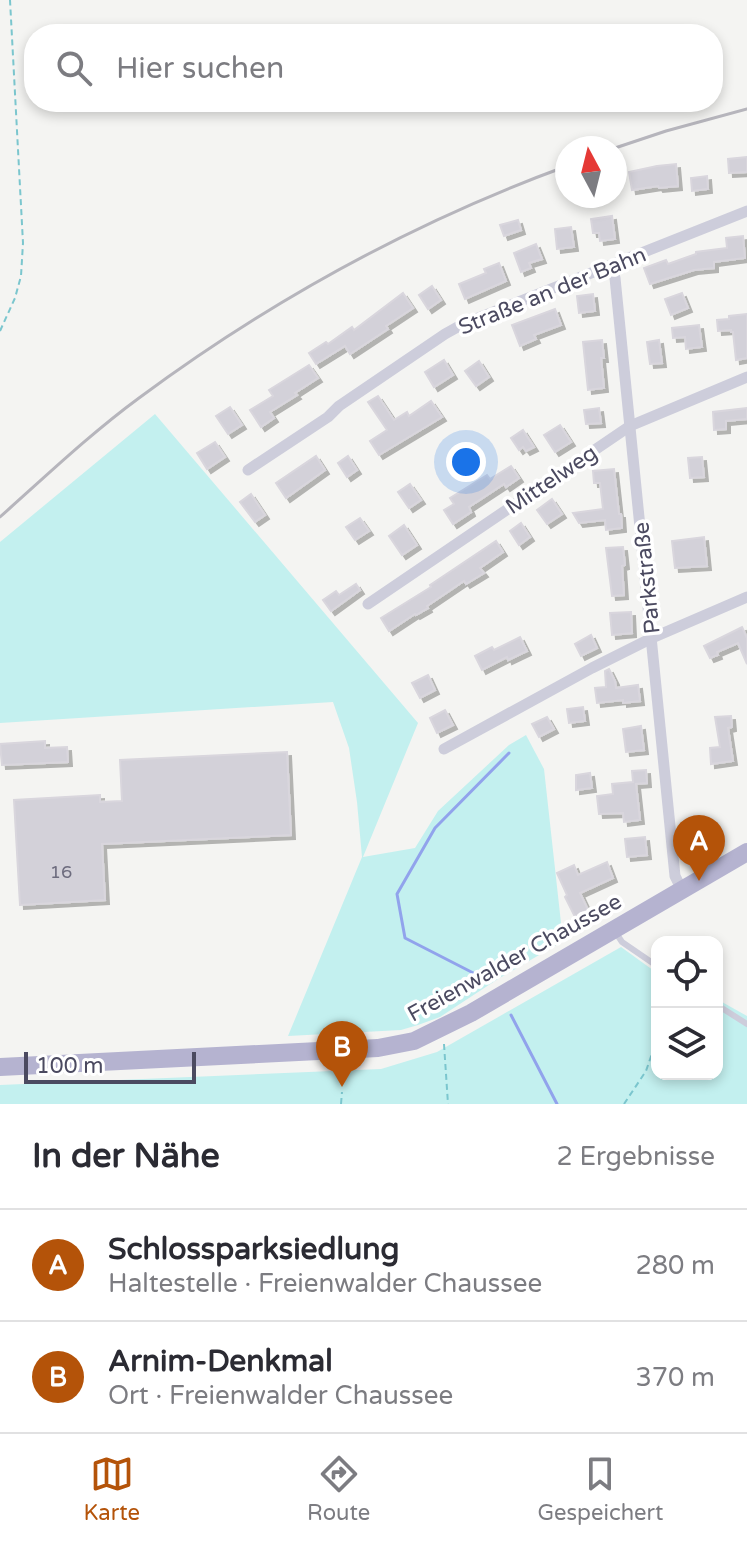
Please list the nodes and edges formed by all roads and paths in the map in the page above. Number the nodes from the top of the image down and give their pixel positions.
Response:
1 (10, 0) edge
2 (747, 211) edge
3 (609, 266) junction
4 (0, 331) edge
5 (747, 377) edge
6 (630, 426) junction
7 (248, 470) dead end
8 (747, 597) edge
9 (368, 604) dead end
10 (652, 638) junction
11 (444, 749) dead end
12 (747, 852) edge
13 (682, 890) junction
14 (614, 930) junction
15 (651, 962) edge
16 (722, 1008) edge
17 (747, 1024) edge
18 (444, 1044) dead end
19 (651, 1056) edge
20 (0, 1067) edge
21 (342, 1092) dead end
22 (341, 1104) edge
23 (448, 1104) edge
24 (624, 1104) edge

1 - 4 path
2 - 3 street, Straße an der Bahn
3 - 6 street, Parkstraße
3 - 7 street, Straße an der Bahn
5 - 6 street, Mittelweg
6 - 9 street, Mittelweg
6 - 10 street, Parkstraße
8 - 10 street
10 - 11 street
10 - 13 street, Parkstraße
12 - 13 main road, Freienwalder Chaussee
13 - 14 main road, Freienwalder Chaussee
14 - 15 lane
14 - 20 main road, Freienwalder Chaussee
16 - 17 lane
18 - 23 path
19 - 24 path
21 - 22 path

